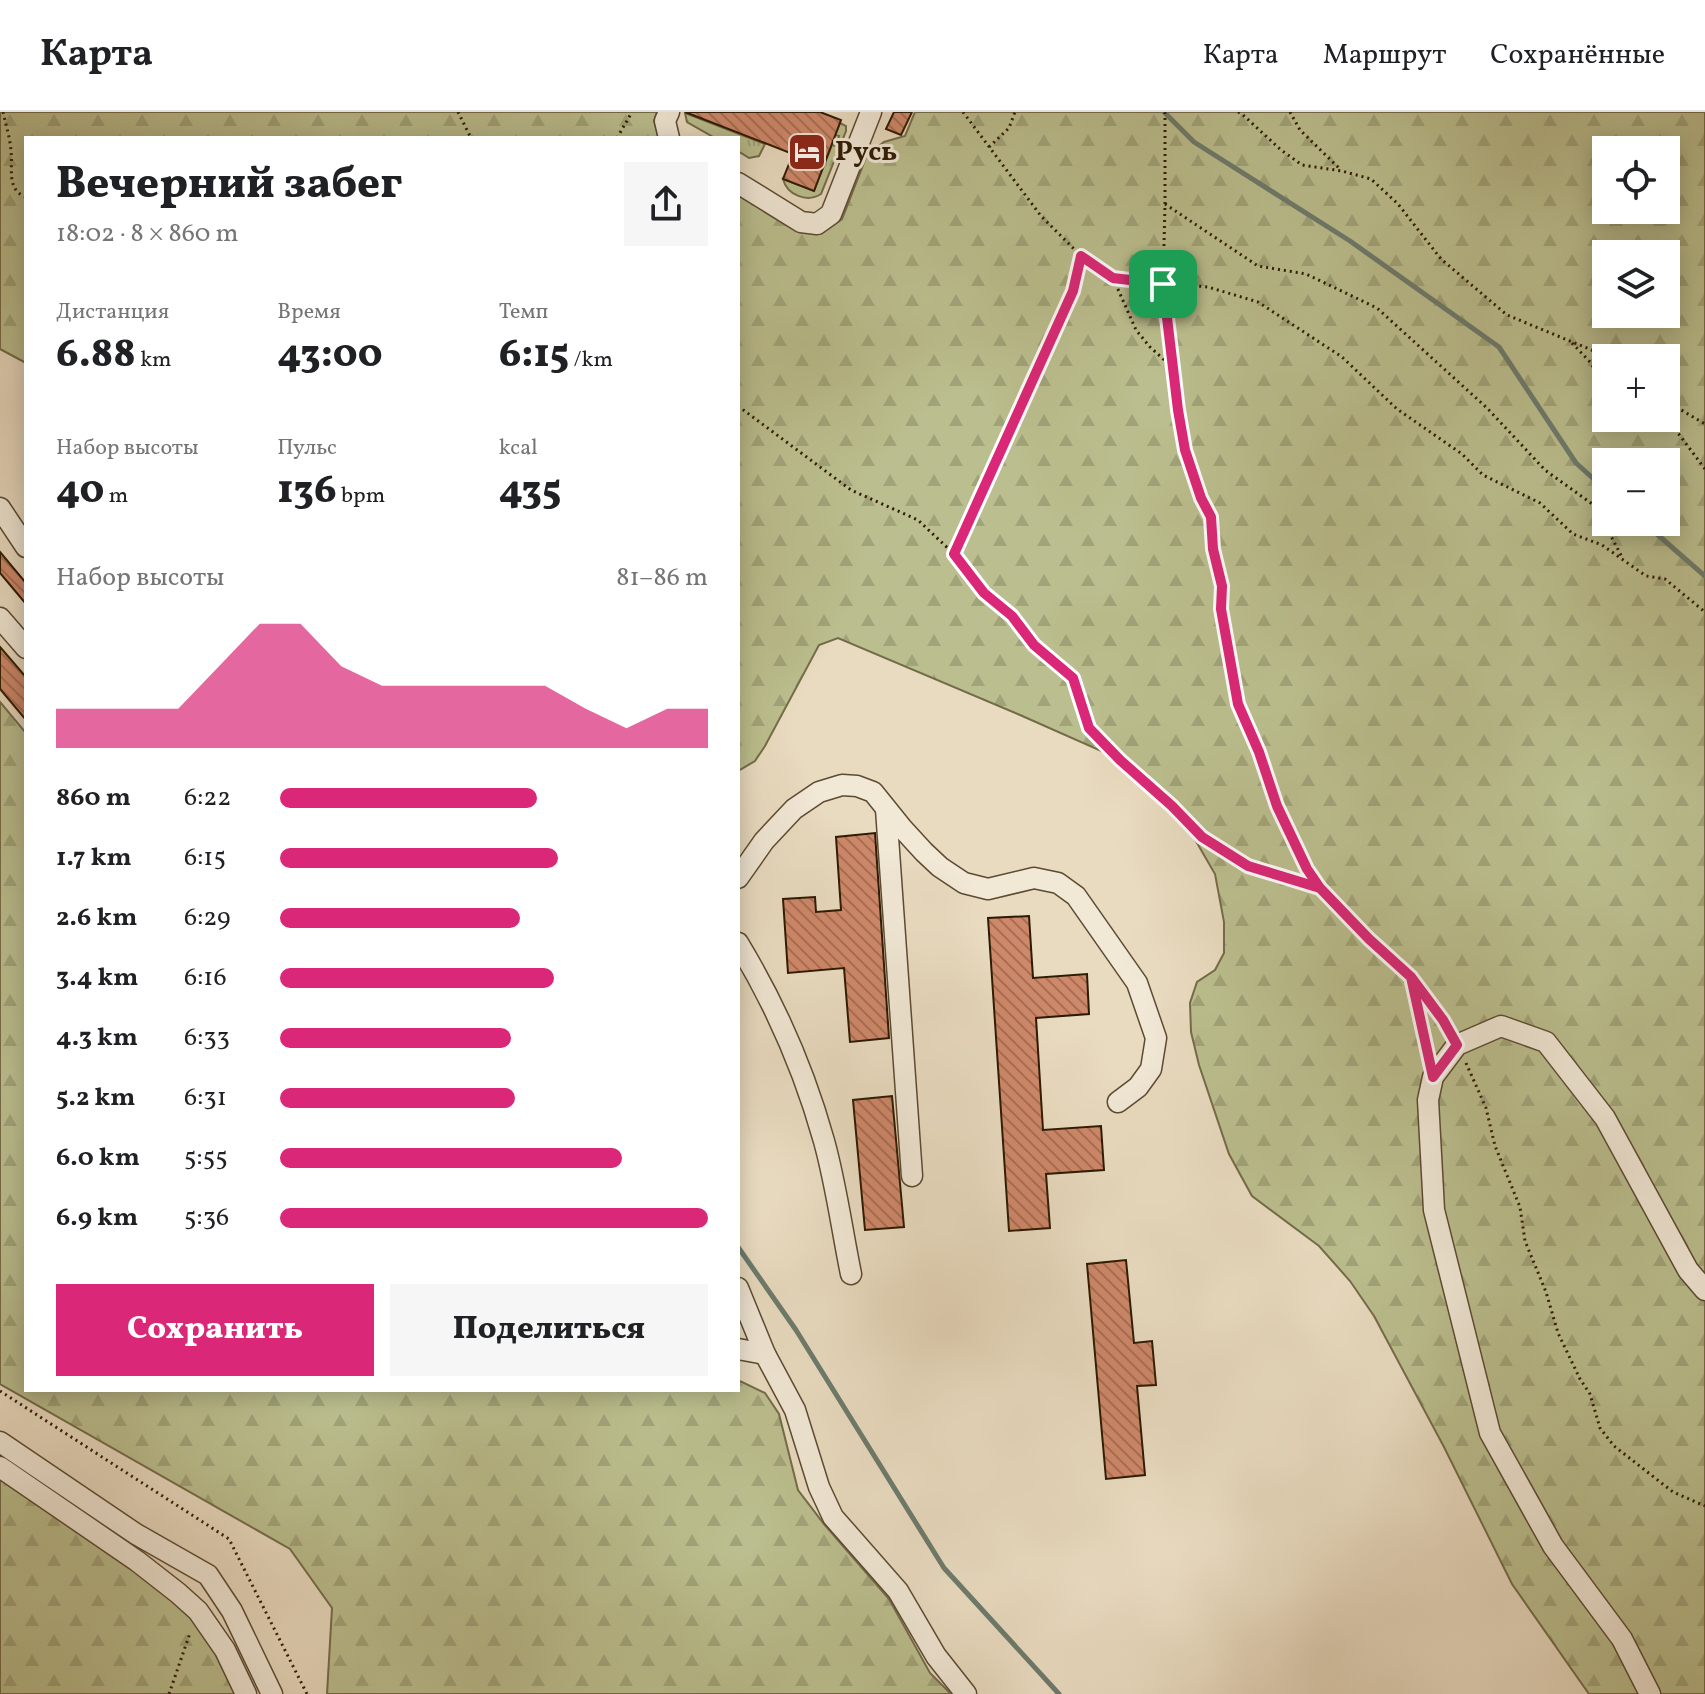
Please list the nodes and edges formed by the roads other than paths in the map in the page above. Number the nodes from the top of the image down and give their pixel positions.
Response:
1 (669, 112) edge
2 (871, 112) edge
3 (669, 136) edge
4 (740, 184) edge
5 (0, 508) edge
6 (24, 544) edge
7 (0, 618) edge
8 (24, 646) edge
9 (886, 809) junction
10 (740, 875) edge
11 (740, 946) edge
12 (1118, 1102) dead end
13 (912, 1176) dead end
14 (851, 1274) dead end
15 (1705, 1290) edge
16 (740, 1293) edge
17 (740, 1349) edge
18 (765, 1354) junction
19 (0, 1442) edge
20 (0, 1467) edge
21 (246, 1694) edge
22 (272, 1694) edge
23 (966, 1694) edge
24 (1650, 1694) edge

1 - 3 street
2 - 4 street
5 - 6 street
7 - 8 street
9 - 10 street
9 - 12 street
9 - 13 street
11 - 14 street
15 - 24 street
16 - 18 street
17 - 18 street
18 - 23 street
19 - 22 street
20 - 21 street

